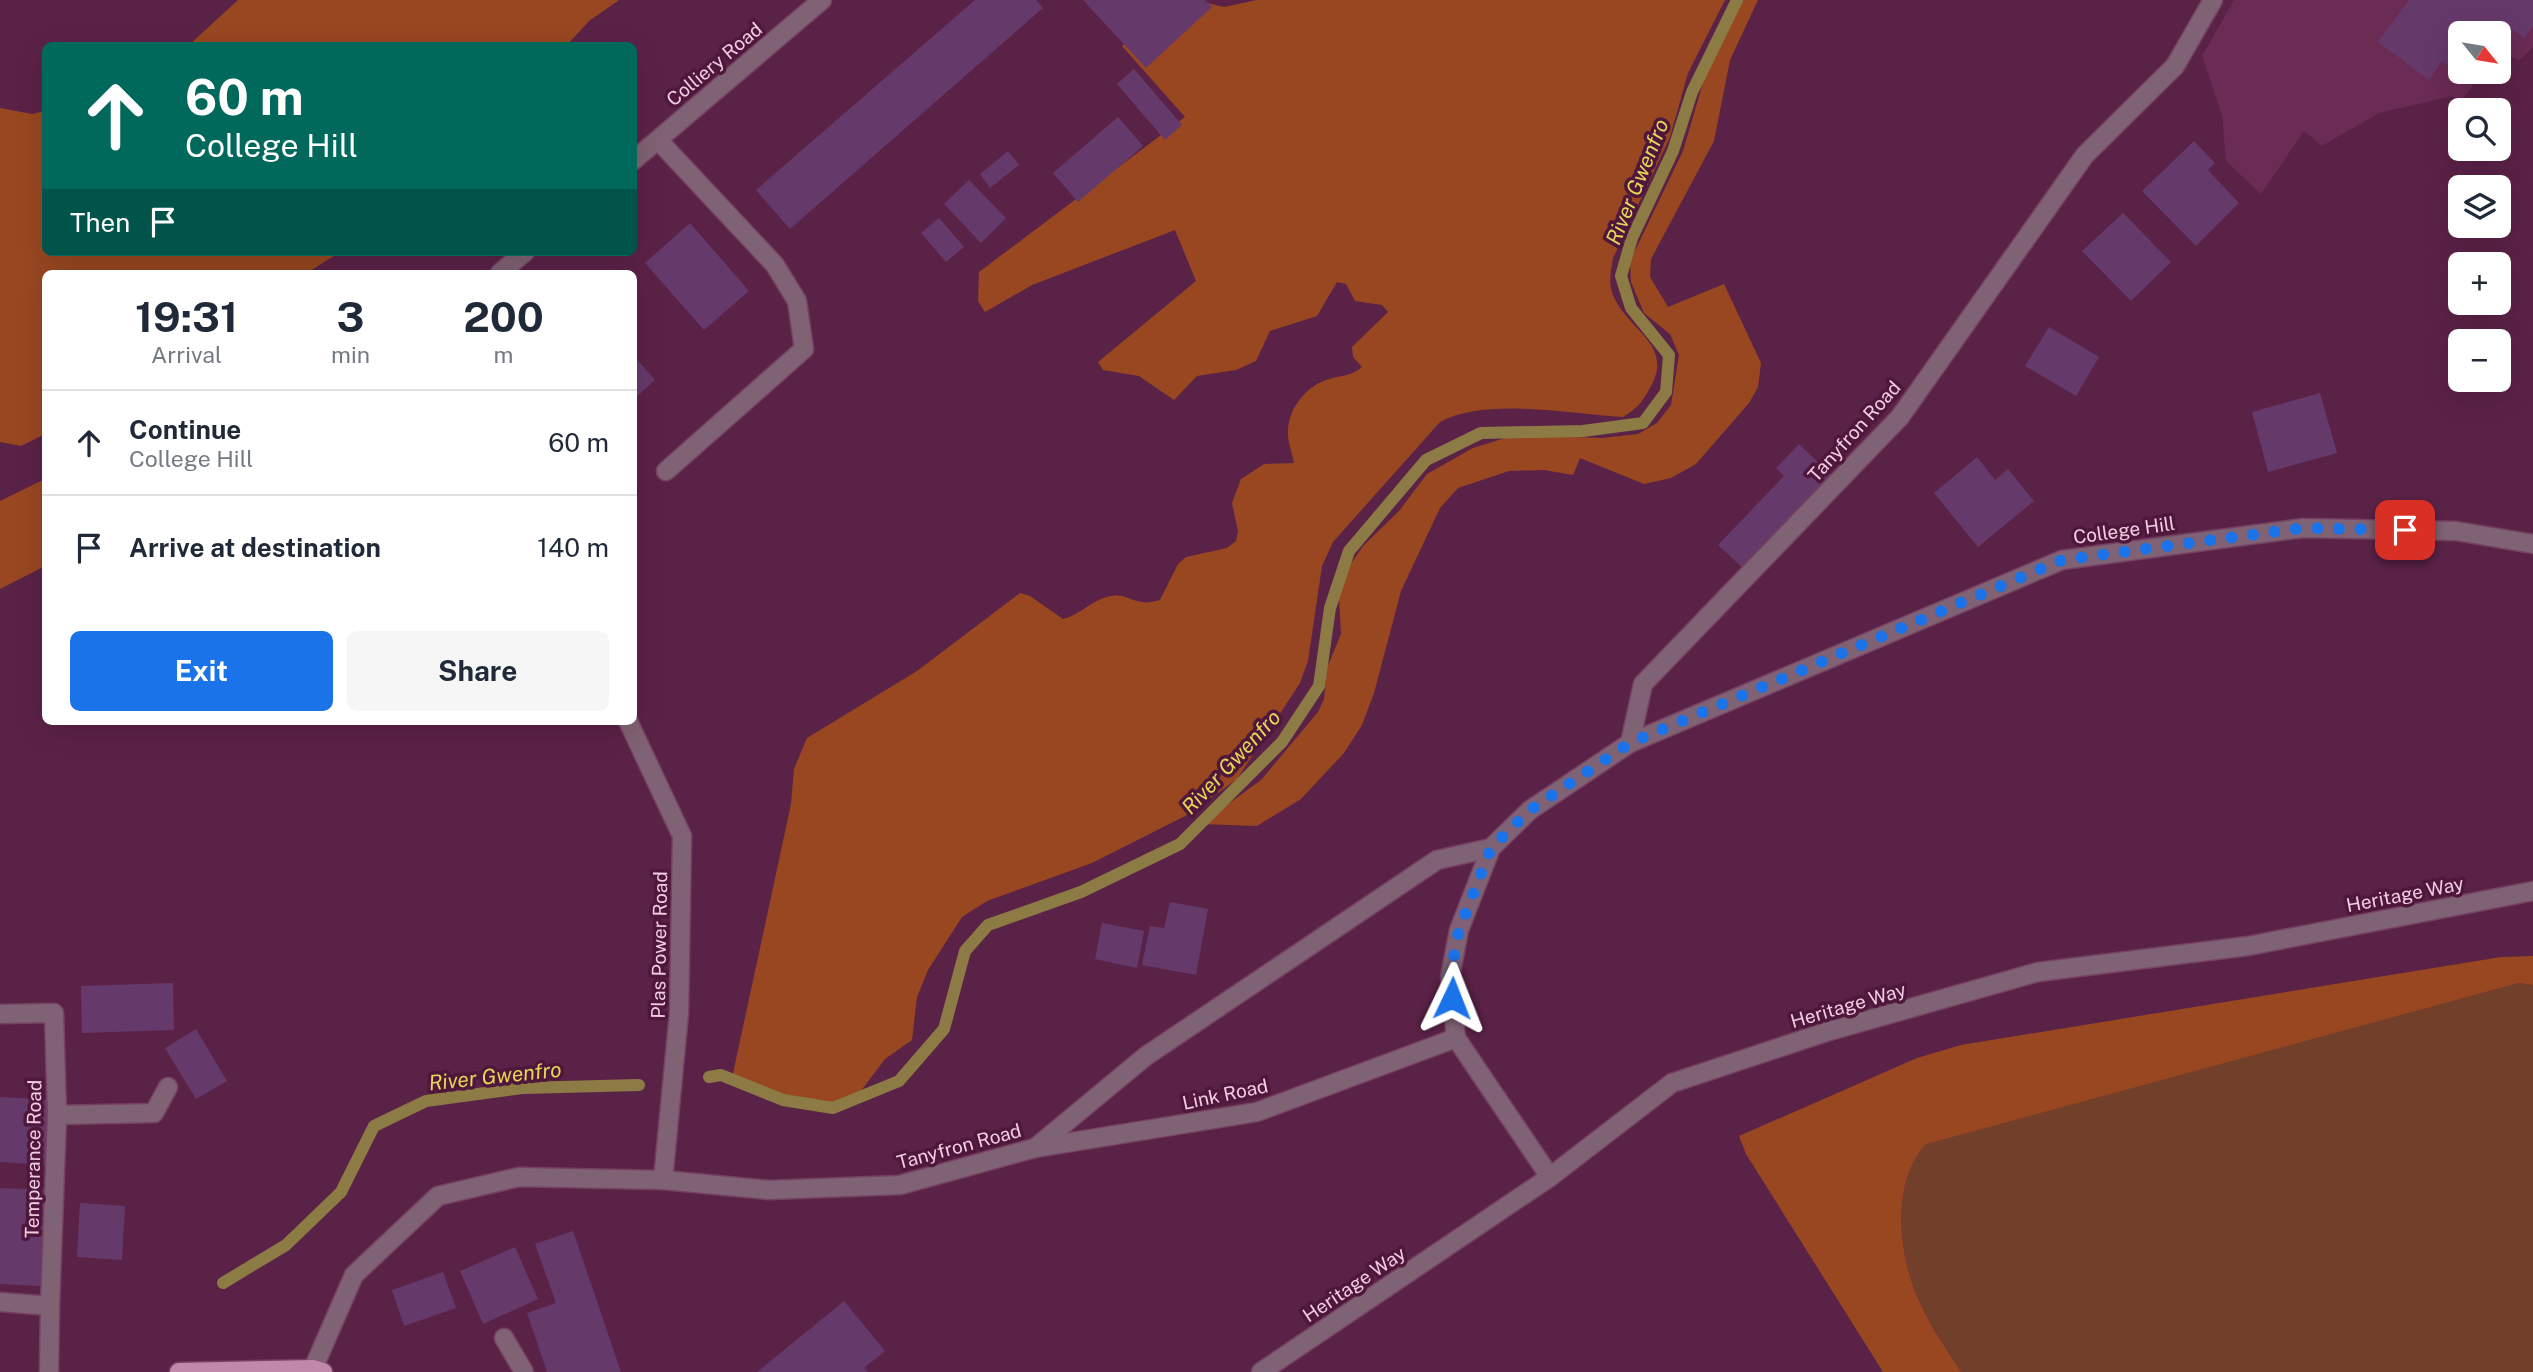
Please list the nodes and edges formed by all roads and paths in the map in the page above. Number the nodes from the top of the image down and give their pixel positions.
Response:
1 (822, 0) edge
2 (2213, 0) edge
3 (658, 139) junction
4 (637, 157) edge
5 (520, 256) edge
6 (504, 270) edge
7 (666, 471) dead end
8 (2533, 544) edge
9 (630, 725) edge
10 (1630, 743) junction
11 (1491, 848) junction
12 (2533, 891) edge
13 (0, 1014) edge
14 (1456, 1038) junction
15 (168, 1087) dead end
16 (57, 1115) junction
17 (1035, 1147) junction
18 (1550, 1177) junction
19 (663, 1180) junction
20 (0, 1302) edge
21 (50, 1306) junction
22 (505, 1338) dead end
23 (318, 1370) edge
24 (49, 1372) edge
25 (179, 1372) edge
26 (524, 1372) edge
27 (1261, 1372) edge

1 - 3 street, Colliery Road
2 - 10 street, Tanyfron Road
3 - 4 street, Colliery Road
3 - 7 street
5 - 6 street
8 - 10 street, College Hill
9 - 19 street, Plas Power Road
10 - 11 street
11 - 14 street
11 - 17 street, Tanyfron Road
12 - 18 street, Heritage Way
13 - 16 street, Temperance Road
14 - 17 street, Link Road
14 - 18 street
15 - 16 street
16 - 21 street, Temperance Road
17 - 19 street, Tanyfron Road
18 - 27 street, Heritage Way
19 - 23 street, Tanyfron Road
20 - 21 street
21 - 24 street, Temperance Road
22 - 26 street
23 - 25 main road

